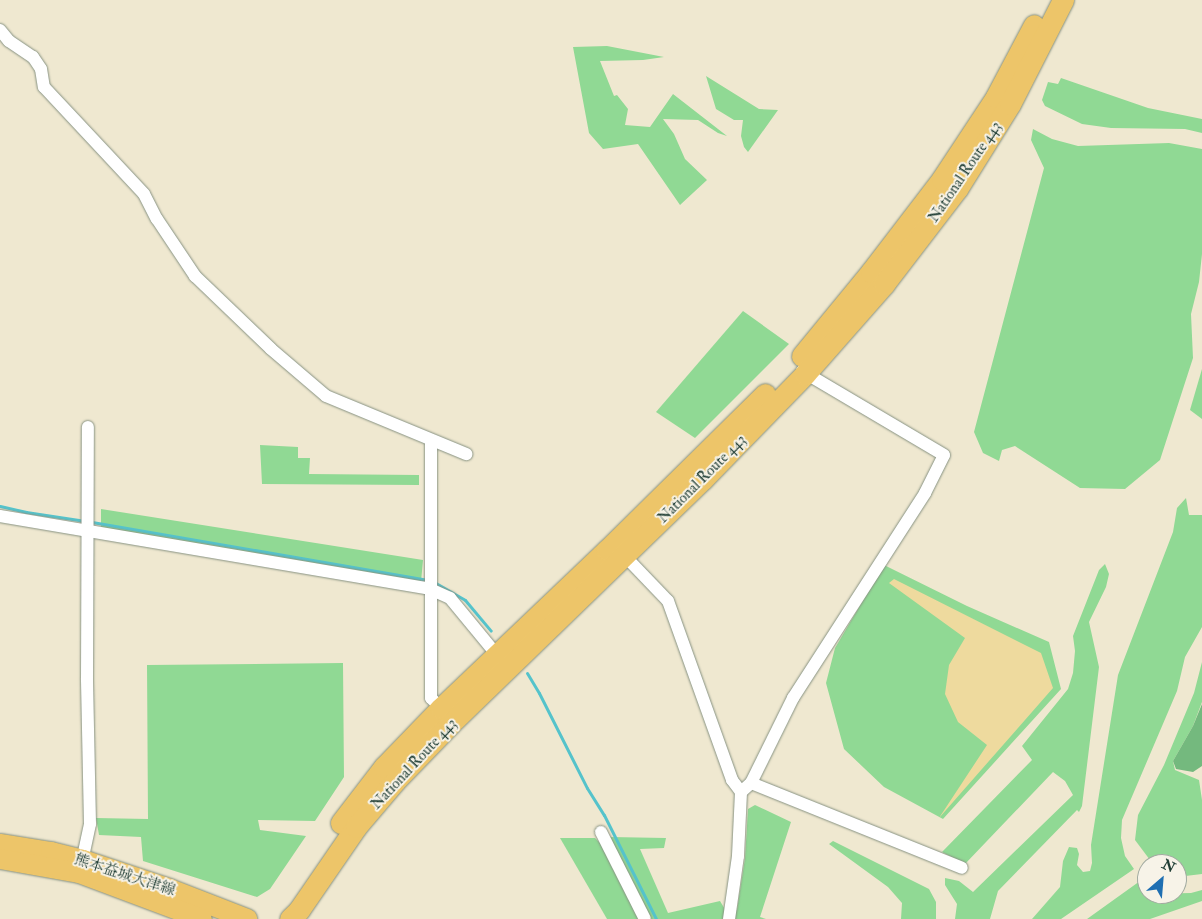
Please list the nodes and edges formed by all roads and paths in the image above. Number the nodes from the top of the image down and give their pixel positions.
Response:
1 (1047, 0) edge
2 (1063, 0) edge
3 (0, 30) edge
4 (800, 368) junction
5 (88, 427) dead end
6 (431, 440) junction
7 (466, 454) dead end
8 (0, 516) edge
9 (88, 524) junction
10 (619, 550) junction
11 (430, 583) junction
12 (497, 655) junction
13 (441, 708) junction
14 (751, 782) junction
15 (742, 792) junction
16 (601, 832) dead end
17 (0, 844) edge
18 (0, 859) edge
19 (81, 866) junction
20 (962, 868) dead end
21 (202, 919) edge
22 (247, 919) edge
23 (283, 919) edge
24 (290, 919) edge
25 (645, 919) edge
26 (729, 919) edge

1 - 4 highway, National Route 443
2 - 4 highway, National Route 443
3 - 6 street
4 - 10 highway, National Route 443
4 - 14 street
5 - 9 street
6 - 7 street
6 - 11 street
8 - 9 street
9 - 11 street
9 - 19 street
10 - 12 highway, National Route 443
10 - 15 street
10 - 24 highway, National Route 443
11 - 12 street
11 - 13 street
12 - 13 highway, National Route 443
13 - 23 highway, National Route 443
14 - 15 street
14 - 20 street
15 - 26 street
16 - 25 street
17 - 19 main road, 熊本益城大津線
18 - 19 main road, 熊本益城大津線
19 - 21 main road, 熊本益城大津線
19 - 22 main road, 熊本益城大津線

